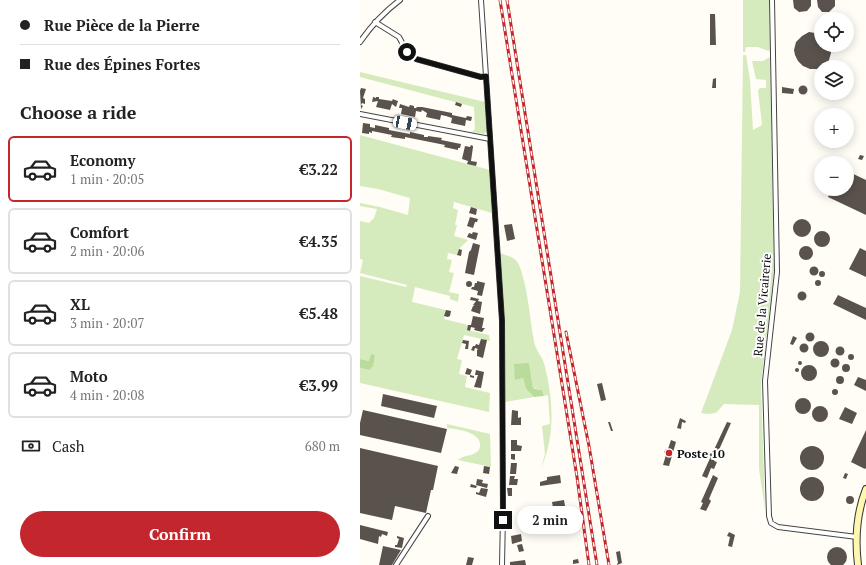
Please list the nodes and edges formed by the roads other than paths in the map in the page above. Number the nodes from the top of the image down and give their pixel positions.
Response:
1 (400, 0) edge
2 (480, 0) edge
3 (772, 0) edge
4 (375, 22) junction
5 (360, 42) edge
6 (486, 76) junction
7 (360, 114) edge
8 (490, 139) junction
9 (866, 489) edge
10 (428, 516) dead end
11 (857, 537) junction
12 (396, 565) edge
13 (502, 565) edge
14 (858, 565) edge

1 - 4 street
2 - 6 street
3 - 11 street, Rue de la Vicairerie
4 - 5 street
4 - 6 street
6 - 8 street
7 - 8 street
8 - 13 street
9 - 11 street
10 - 12 street
11 - 14 street

